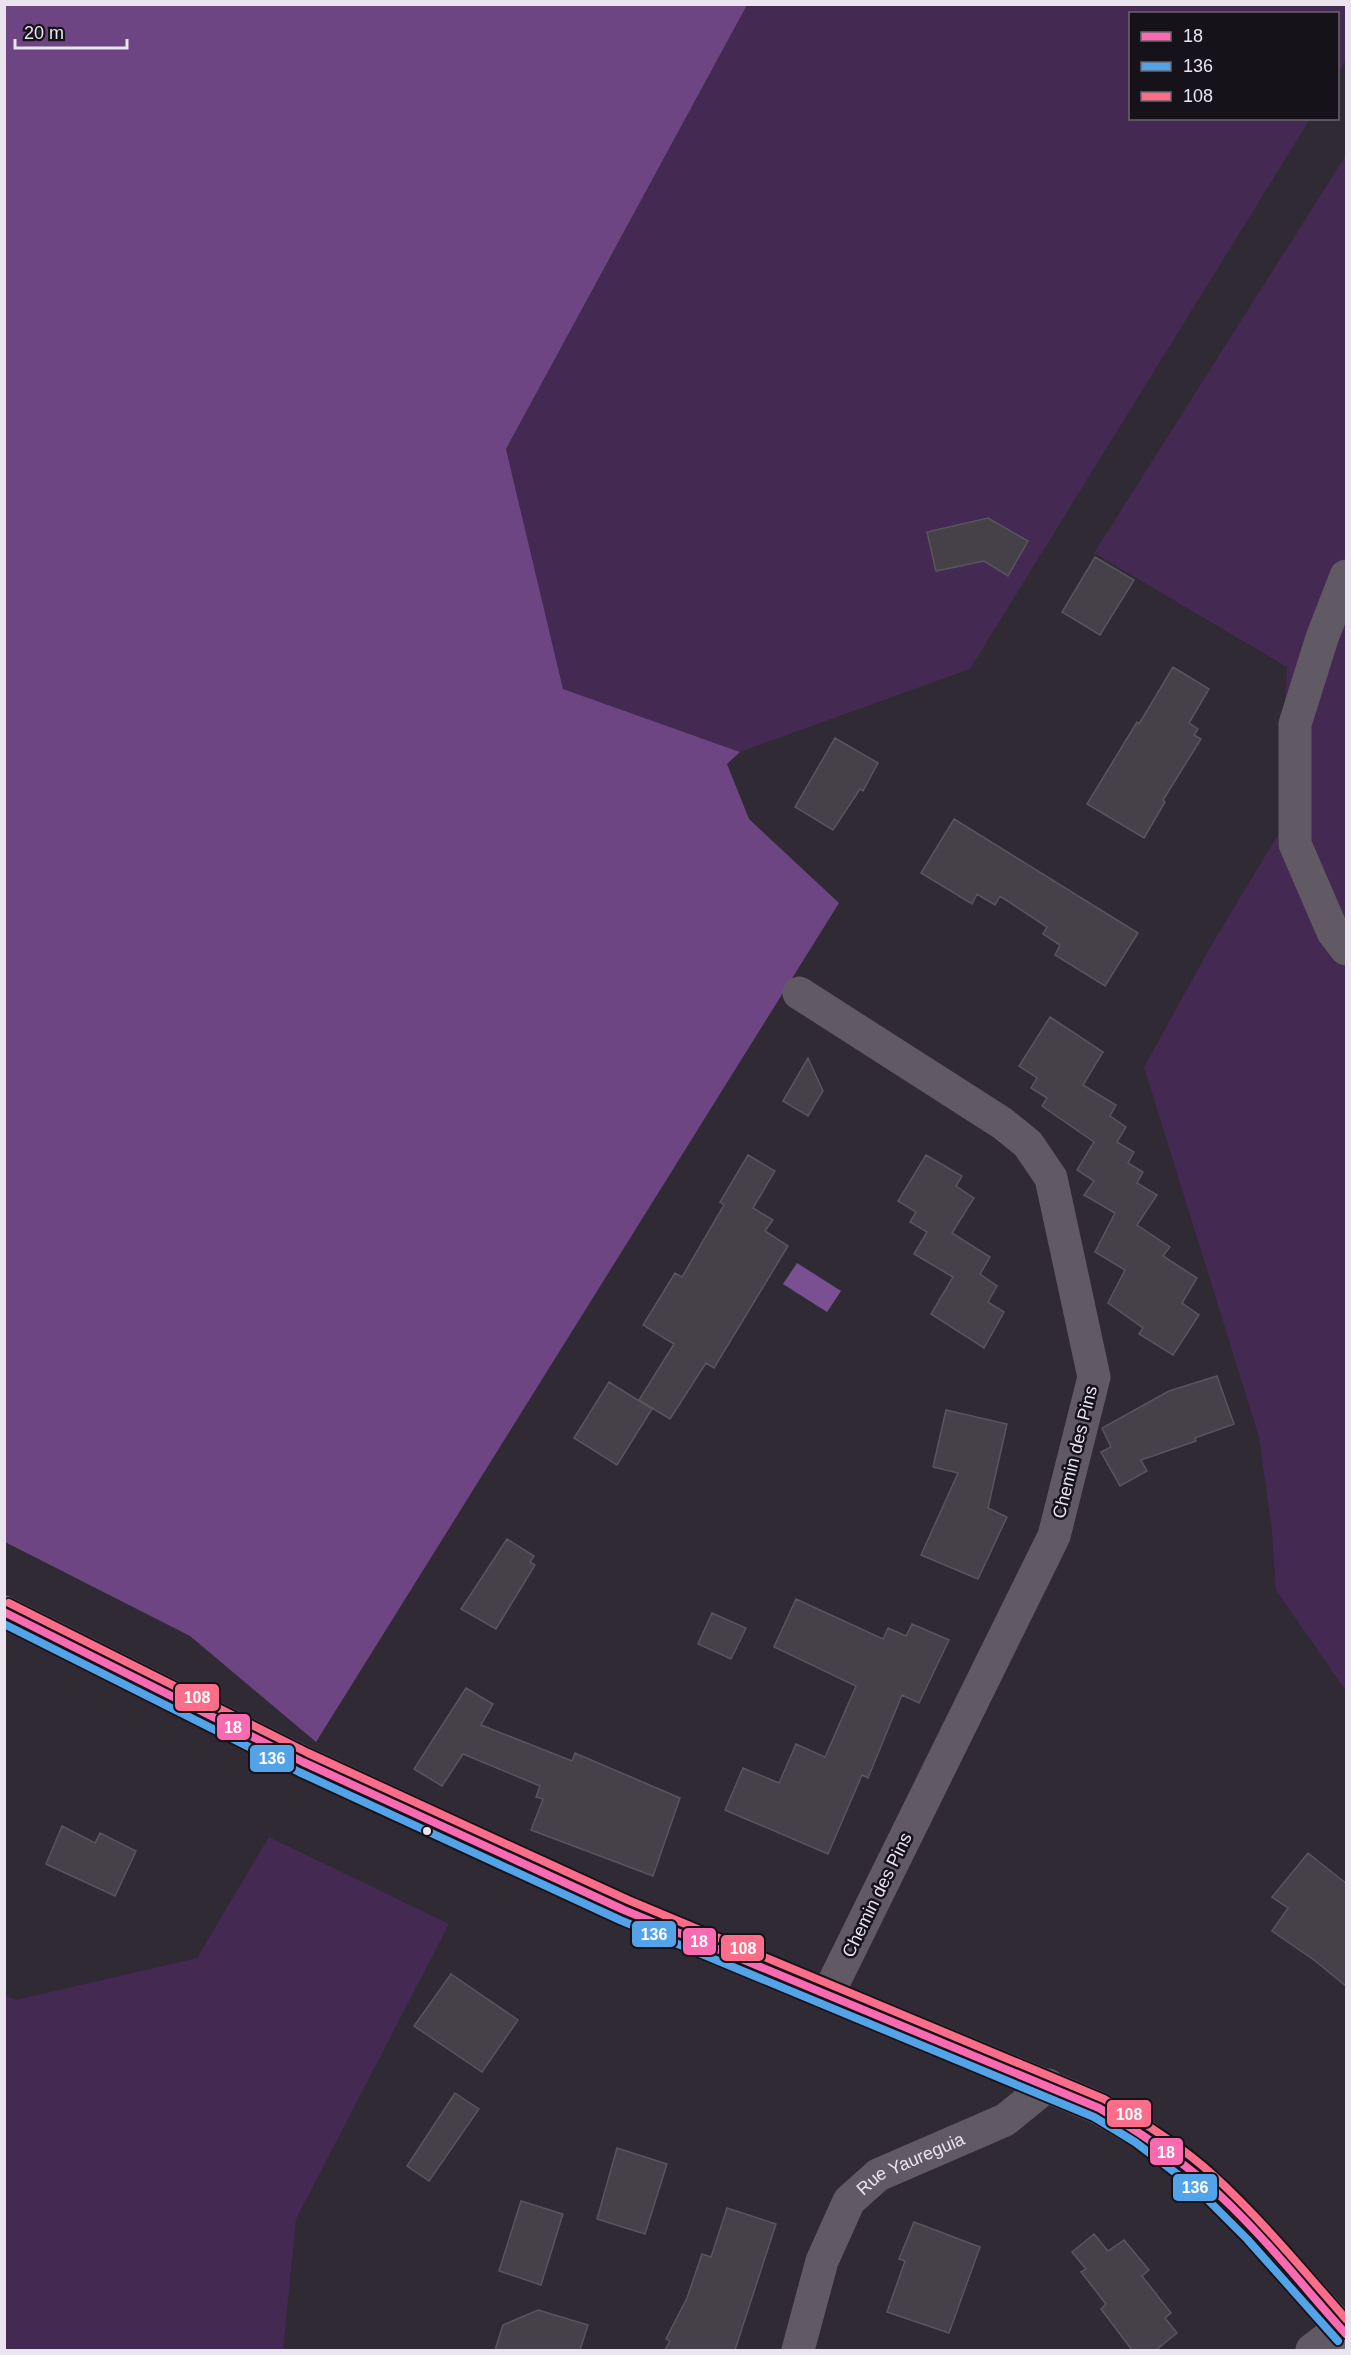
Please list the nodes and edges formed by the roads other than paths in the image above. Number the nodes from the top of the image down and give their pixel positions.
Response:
1 (1347, 576) edge
2 (1347, 949) edge
3 (799, 993) dead end
4 (4, 1612) edge
5 (828, 1994) junction
6 (1048, 2085) junction
7 (1344, 2331) edge
8 (798, 2350) edge
9 (1312, 2350) edge

1 - 2 street
3 - 5 street, Chemin des Pins
4 - 5 main road
5 - 6 main road
6 - 7 main road
6 - 8 street, Rue Yaureguia
7 - 9 street

